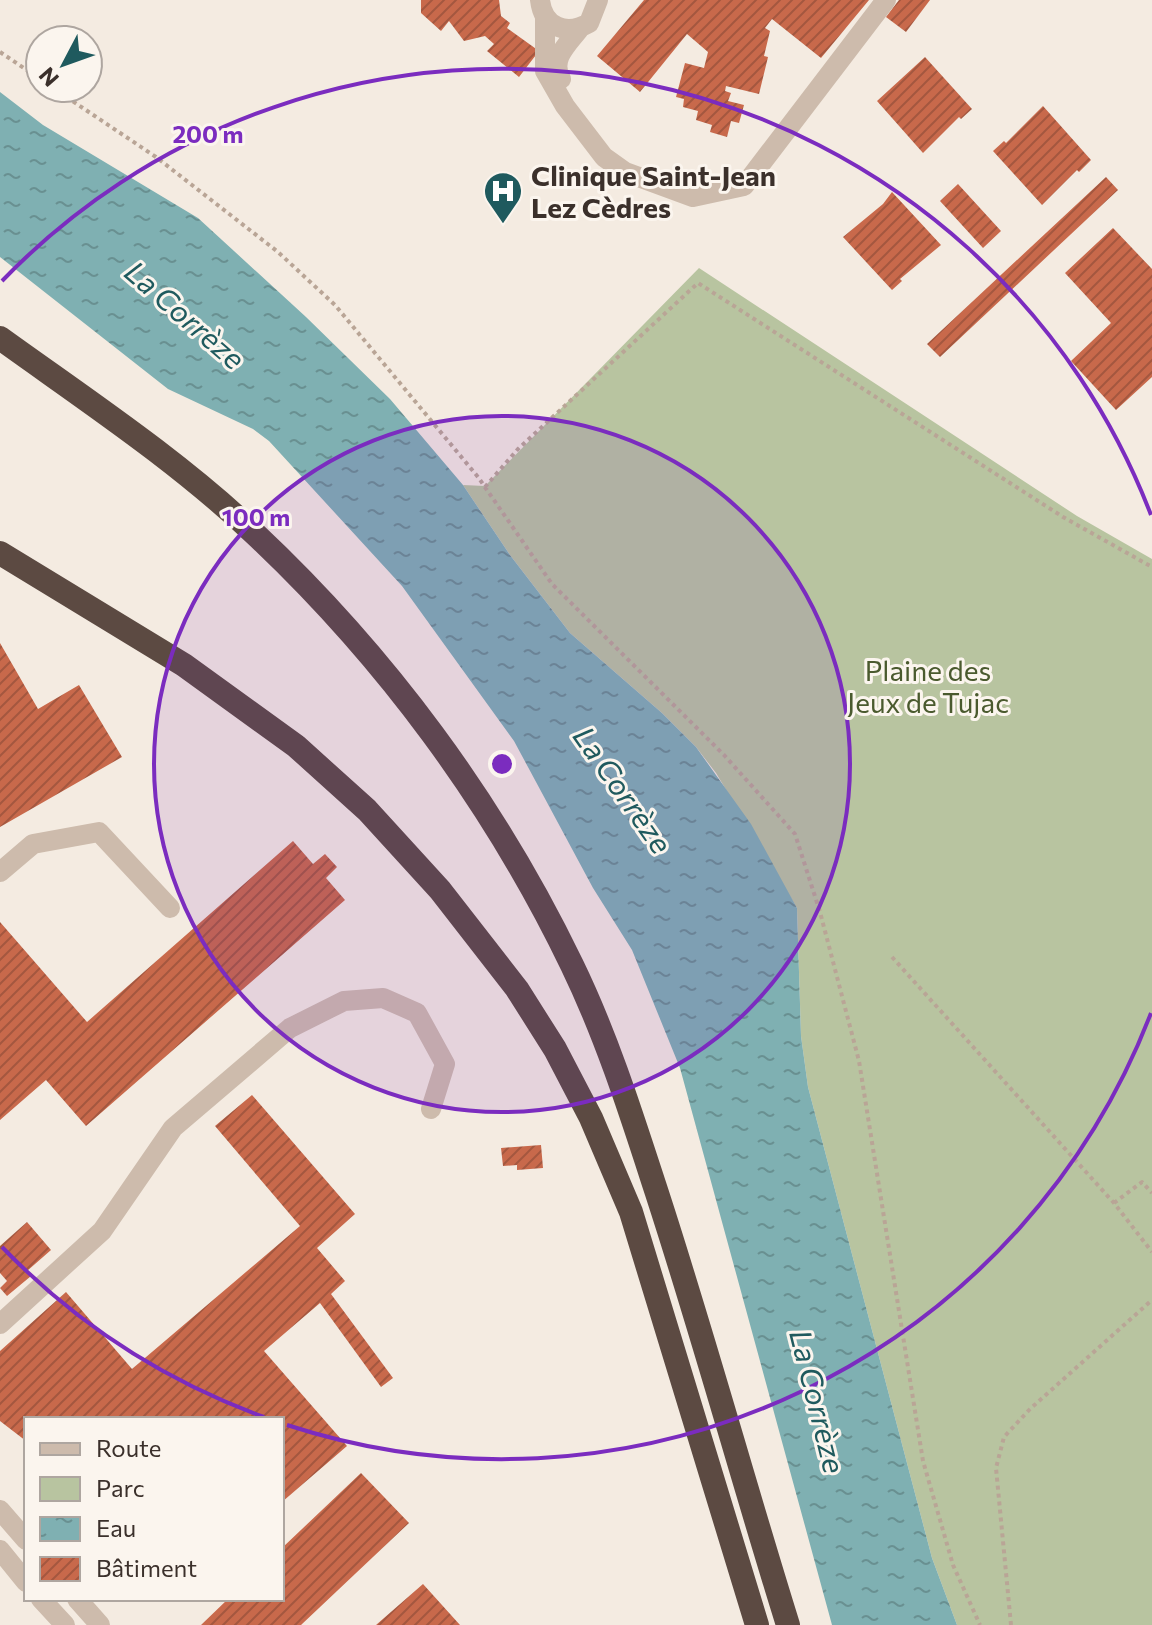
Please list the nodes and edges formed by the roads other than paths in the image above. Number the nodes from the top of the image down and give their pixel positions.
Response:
1 (598, 0) edge
2 (886, 0) edge
3 (543, 9) edge
4 (580, 28) junction
5 (585, 133) junction
6 (0, 338) edge
7 (0, 553) edge
8 (0, 872) edge
9 (170, 908) dead end
10 (431, 1109) dead end
11 (0, 1324) edge
12 (0, 1510) edge
13 (24, 1538) edge
14 (0, 1550) edge
15 (24, 1580) edge
16 (43, 1601) edge
17 (79, 1601) edge
18 (65, 1625) edge
19 (100, 1625) edge
20 (757, 1625) edge
21 (788, 1625) edge

1 - 4 street
2 - 5 street
3 - 4 street
3 - 5 street
4 - 5 street
6 - 21 highway
7 - 20 highway
8 - 9 street
10 - 11 street
12 - 13 street
14 - 15 street
16 - 18 street
17 - 19 street

